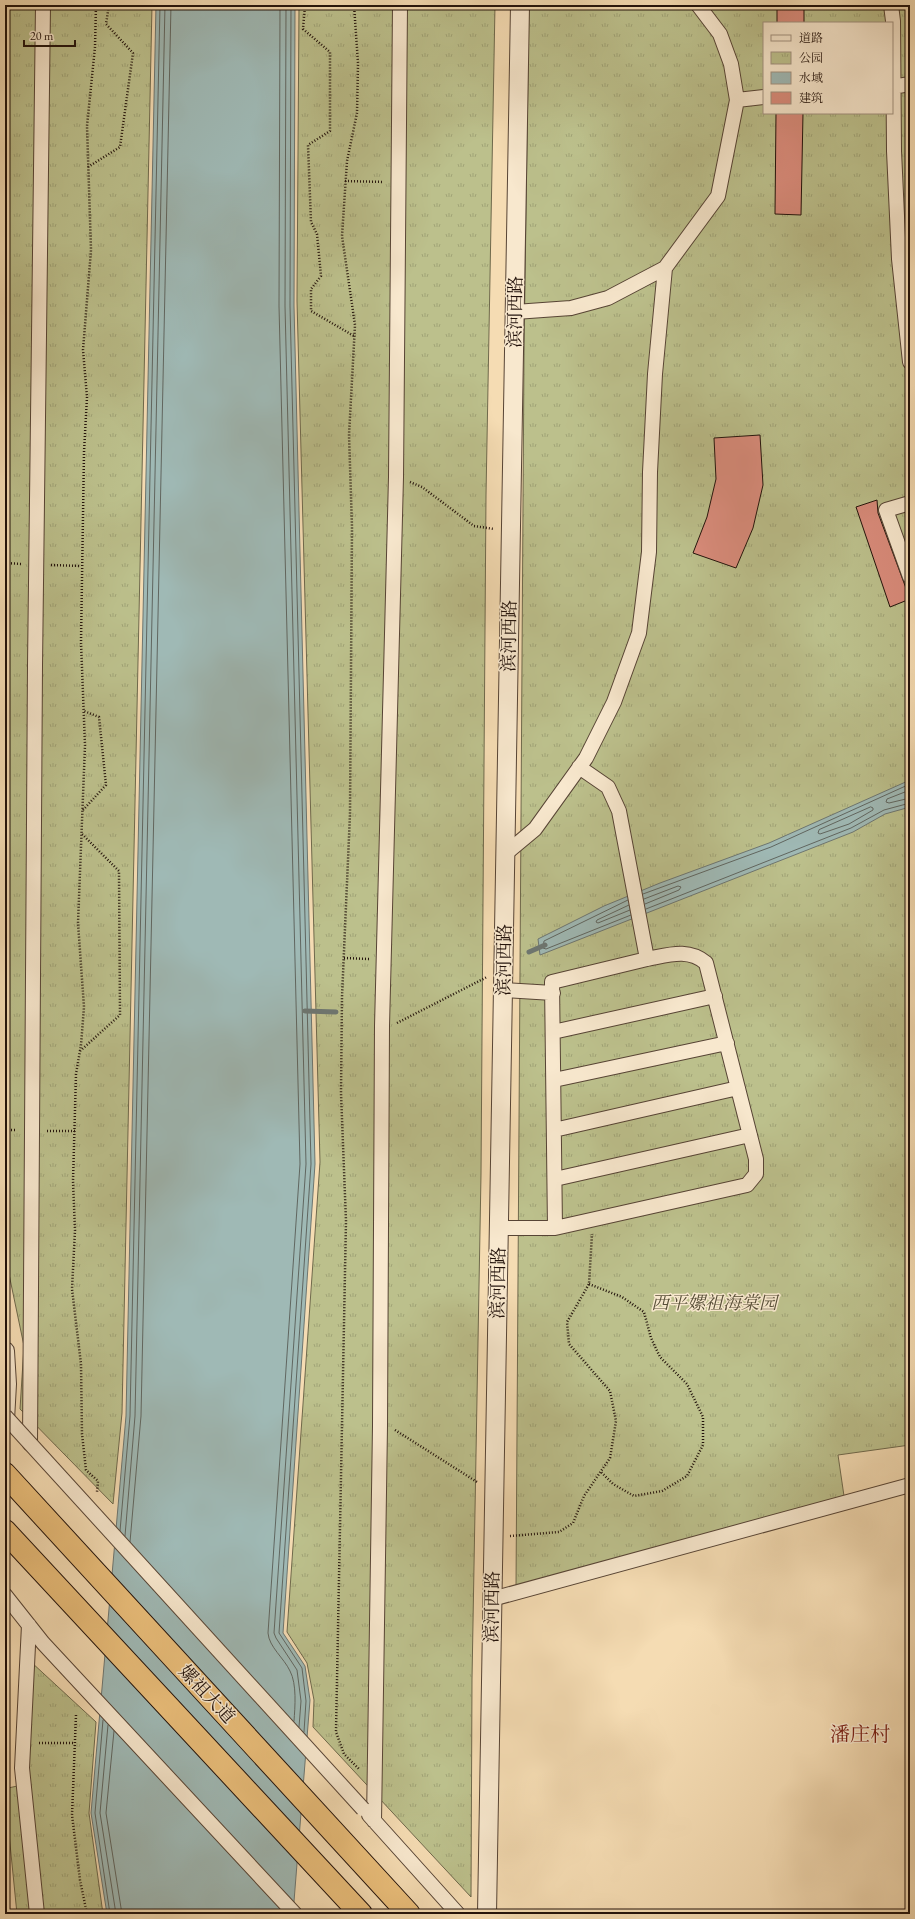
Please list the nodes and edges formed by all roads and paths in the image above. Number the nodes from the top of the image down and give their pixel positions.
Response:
1 (43, 5) edge
2 (96, 5) edge
3 (109, 5) edge
4 (305, 5) edge
5 (354, 5) edge
6 (400, 5) edge
7 (520, 5) edge
8 (698, 5) edge
9 (891, 5) edge
10 (910, 84) edge
11 (893, 86) edge
12 (763, 97) edge
13 (738, 100) junction
14 (88, 167) junction
15 (345, 181) junction
16 (399, 182) junction
17 (665, 268) junction
18 (515, 312) junction
19 (354, 337) junction
20 (910, 362) edge
21 (396, 477) junction
22 (910, 502) edge
23 (511, 531) junction
24 (910, 577) edge
25 (84, 711) junction
26 (579, 767) junction
27 (83, 810) junction
28 (82, 833) junction
29 (505, 854) junction
30 (344, 958) junction
31 (647, 958) junction
32 (384, 960) junction
33 (503, 968) junction
34 (503, 990) junction
35 (553, 993) junction
36 (715, 996) junction
37 (382, 1026) junction
38 (553, 1032) junction
39 (726, 1043) junction
40 (80, 1051) junction
41 (554, 1080) junction
42 (738, 1088) junction
43 (554, 1130) junction
44 (750, 1135) junction
45 (555, 1179) junction
46 (594, 1219) junction
47 (499, 1228) junction
48 (555, 1228) junction
49 (589, 1284) junction
50 (5, 1351) edge
51 (5, 1416) edge
52 (5, 1420) edge
53 (380, 1426) junction
54 (30, 1444) junction
55 (601, 1472) junction
56 (5, 1474) edge
57 (910, 1485) edge
58 (97, 1492) dead end
59 (494, 1493) junction
60 (5, 1531) edge
61 (494, 1538) junction
62 (5, 1595) edge
63 (492, 1599) junction
64 (28, 1625) junction
65 (76, 1715) dead end
66 (23, 1743) junction
67 (74, 1743) junction
68 (361, 1771) dead end
69 (374, 1821) junction
70 (360, 1912) edge
71 (37, 1914) edge
72 (87, 1914) edge
73 (295, 1914) edge
74 (409, 1914) edge
75 (458, 1914) edge
76 (486, 1914) edge

1 - 54 street
2 - 14 path
3 - 14 path
4 - 19 path
5 - 15 path
6 - 16 street
7 - 18 street, 滨河西路
8 - 13 street
9 - 11 street
10 - 11 street
11 - 20 street
12 - 13 street
13 - 17 street
14 - 25 path
15 - 16 path
15 - 19 path
16 - 21 street
17 - 18 street
17 - 26 street
18 - 23 street, 滨河西路
19 - 30 path
21 - 23 path
21 - 32 street
22 - 24 street
23 - 29 street, 滨河西路
25 - 27 path
25 - 27 path
26 - 29 street
26 - 31 street
27 - 28 path
28 - 40 path
28 - 40 path
29 - 33 street, 滨河西路
30 - 32 path
30 - 68 path
31 - 35 street
31 - 36 street
32 - 37 street
33 - 34 street, 滨河西路
33 - 37 path
34 - 35 street
34 - 47 street, 滨河西路
35 - 38 street
36 - 38 street
36 - 39 street
37 - 53 street
38 - 41 street
39 - 41 street
39 - 42 street
40 - 58 path
41 - 43 street
42 - 43 street
42 - 44 street
43 - 45 street
44 - 45 street
44 - 46 street
45 - 48 street
46 - 48 street
46 - 49 path
47 - 48 street
47 - 59 street, 滨河西路
49 - 55 path
49 - 55 path
50 - 52 street
51 - 54 street, bridge
53 - 59 path
53 - 69 street
54 - 69 street, bridge
55 - 61 path
56 - 74 highway, 嫘祖大道
57 - 63 street
59 - 61 street, 滨河西路
60 - 70 highway, 嫘祖大道
61 - 63 street, 滨河西路
62 - 64 street
63 - 76 street, 滨河西路
64 - 66 street
64 - 73 street
65 - 67 path
66 - 67 path
66 - 71 street
67 - 72 path
69 - 75 street

